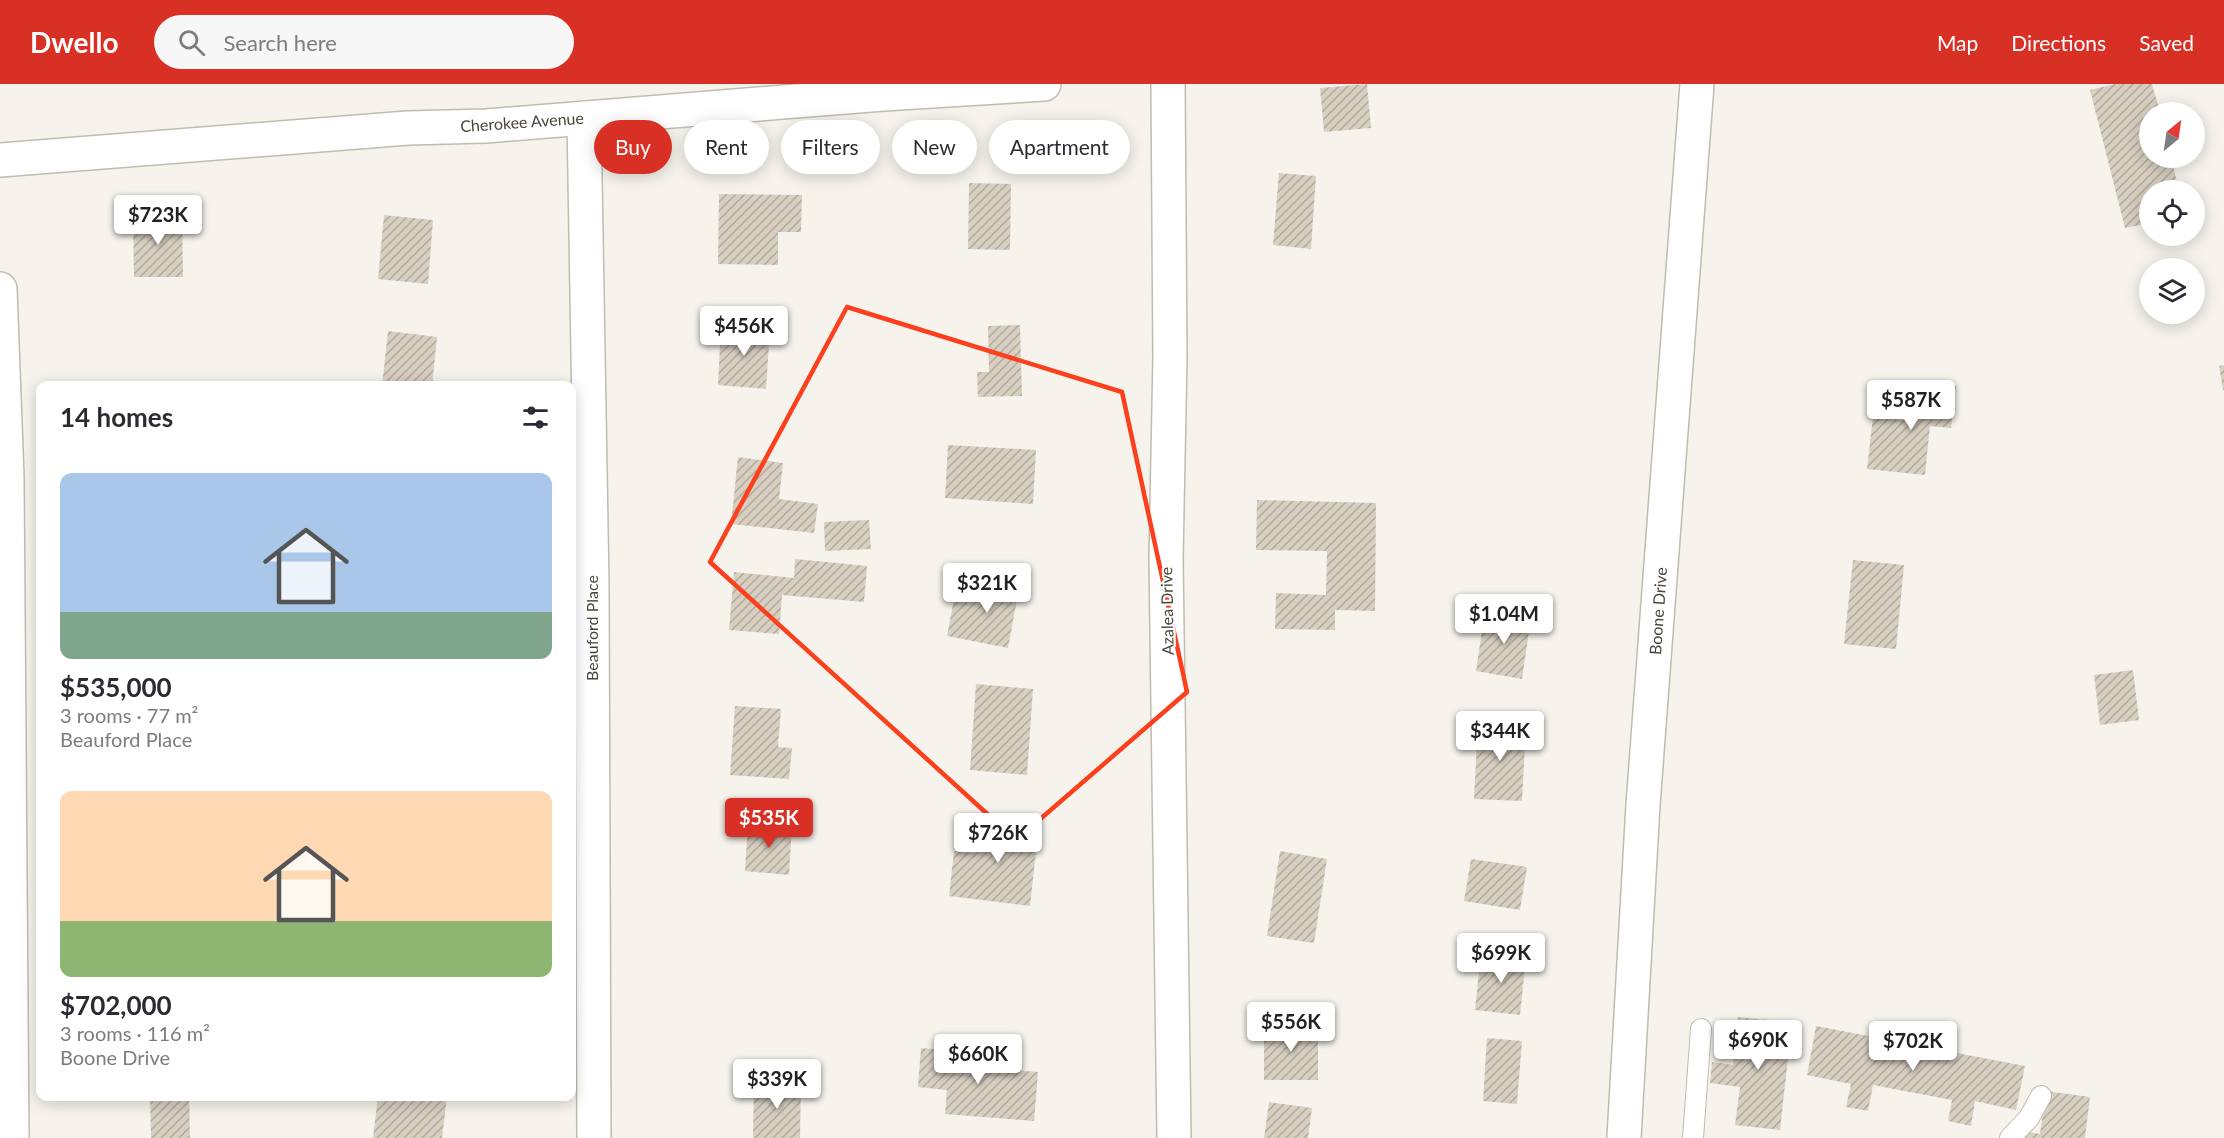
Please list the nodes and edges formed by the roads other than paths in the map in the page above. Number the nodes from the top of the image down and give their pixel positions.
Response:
1 (1044, 84) edge
2 (1168, 84) edge
3 (1697, 84) edge
4 (584, 118) junction
5 (0, 160) edge
6 (0, 289) edge
7 (1701, 1029) dead end
8 (2041, 1096) dead end
9 (12, 1138) edge
10 (594, 1138) edge
11 (1174, 1138) edge
12 (1625, 1138) edge
13 (1693, 1138) edge
14 (2010, 1138) edge

1 - 4 street, Cherokee Avenue
2 - 11 street, Azalea Drive
3 - 12 street, Boone Drive
4 - 5 street, Cherokee Avenue
4 - 10 street, Beauford Place
6 - 9 street
7 - 13 lane
8 - 14 lane

